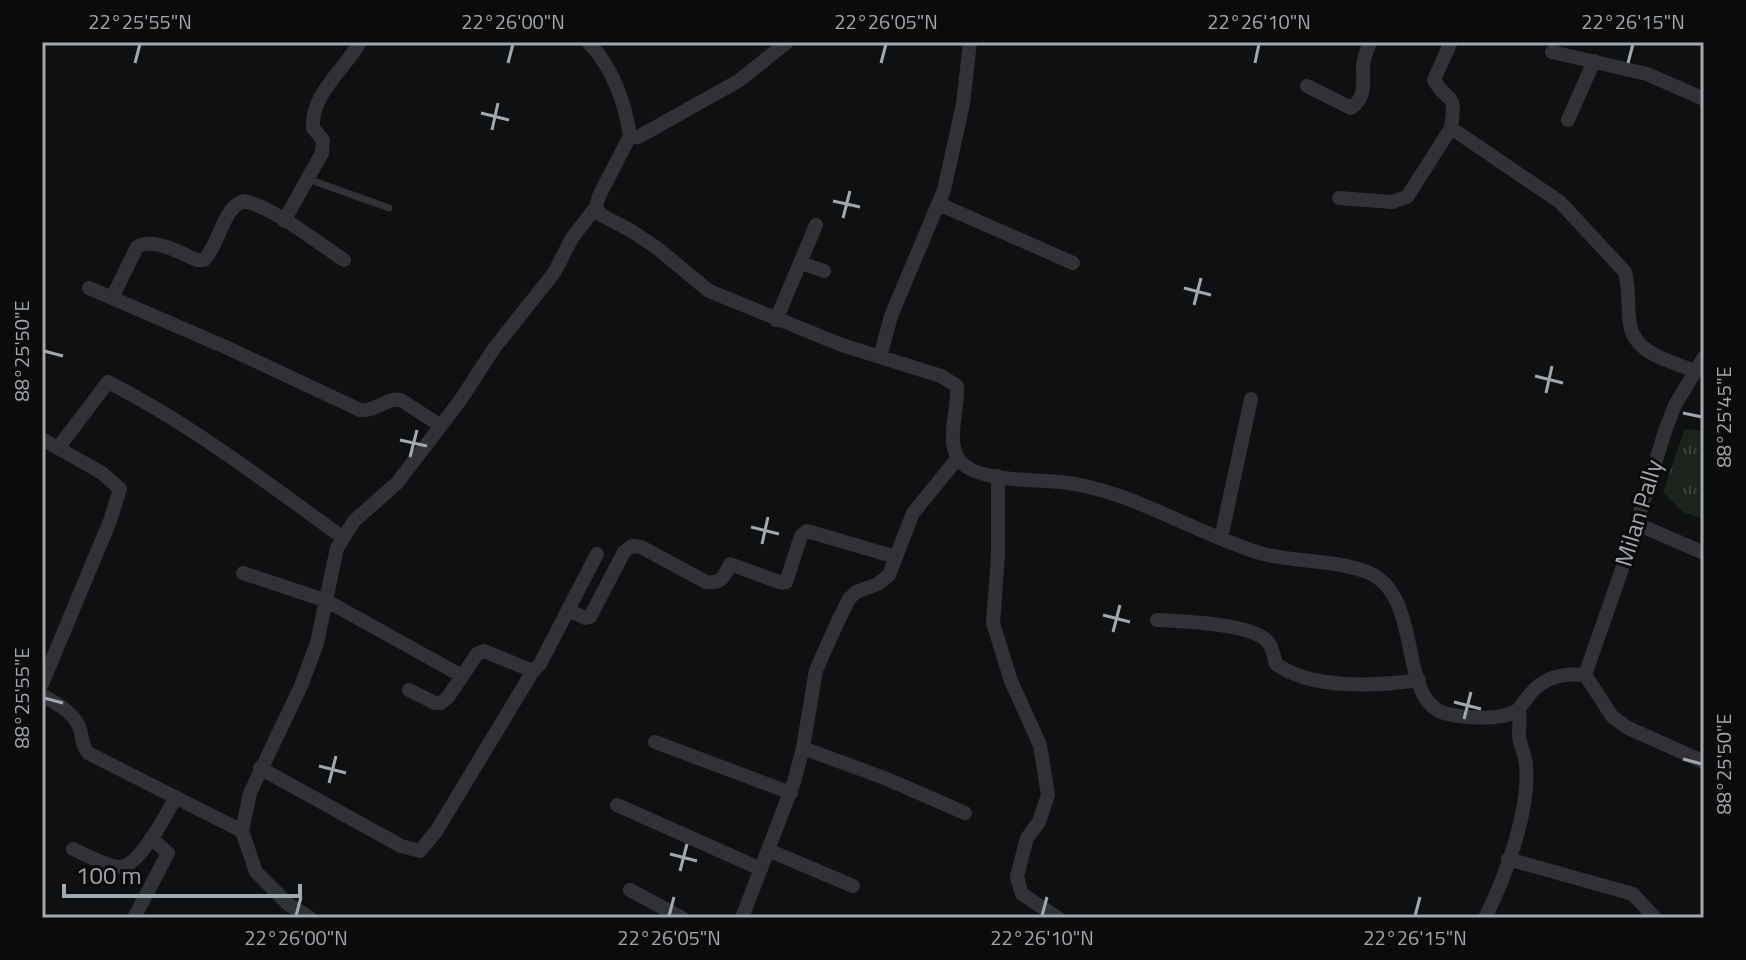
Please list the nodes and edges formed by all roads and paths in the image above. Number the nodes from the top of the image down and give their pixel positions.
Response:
1 (360, 42) edge
2 (588, 42) edge
3 (787, 42) edge
4 (970, 42) edge
5 (1370, 42) edge
6 (1451, 42) edge
7 (1584, 42) edge
8 (1552, 52) dead end
9 (1588, 59) junction
10 (1307, 86) dead end
11 (1704, 99) edge
12 (1568, 120) dead end
13 (1451, 128) junction
14 (630, 136) junction
15 (306, 178) junction
16 (1339, 198) dead end
17 (939, 204) junction
18 (596, 207) junction
19 (389, 208) dead end
20 (284, 221) junction
21 (816, 225) dead end
22 (344, 260) dead end
23 (801, 263) junction
24 (1073, 263) dead end
25 (824, 271) dead end
26 (89, 288) dead end
27 (112, 298) junction
28 (776, 320) junction
29 (880, 357) junction
30 (1704, 357) edge
31 (1695, 371) junction
32 (1251, 399) dead end
33 (441, 426) junction
34 (42, 439) edge
35 (58, 448) junction
36 (958, 458) junction
37 (998, 476) junction
38 (1637, 524) junction
39 (342, 537) junction
40 (1221, 538) junction
41 (1704, 553) edge
42 (597, 554) dead end
43 (896, 557) junction
44 (243, 573) dead end
45 (327, 601) junction
46 (568, 610) junction
47 (1157, 620) dead end
48 (533, 671) junction
49 (1585, 675) junction
50 (462, 676) junction
51 (1419, 680) junction
52 (42, 684) edge
53 (409, 690) dead end
54 (42, 695) edge
55 (1519, 710) junction
56 (655, 742) dead end
57 (803, 748) junction
58 (1704, 762) edge
59 (260, 768) junction
60 (791, 793) junction
61 (176, 797) junction
62 (617, 805) dead end
63 (965, 813) dead end
64 (242, 831) junction
65 (151, 838) junction
66 (73, 849) dead end
67 (768, 850) junction
68 (1508, 859) junction
69 (761, 869) junction
70 (853, 886) dead end
71 (630, 890) dead end
72 (134, 918) edge
73 (310, 918) edge
74 (682, 918) edge
75 (742, 918) edge
76 (1058, 918) edge
77 (1485, 918) edge
78 (1655, 918) edge

1 - 15 street
2 - 14 street
3 - 14 street
4 - 17 street
5 - 10 street
6 - 13 street
7 - 9 street
8 - 9 street
9 - 11 street
9 - 12 street
13 - 16 street
13 - 31 street
14 - 18 street
15 - 19 lane
15 - 20 street
17 - 24 street
17 - 29 street
18 - 28 street
18 - 33 street
20 - 22 street
20 - 27 street
21 - 23 street
23 - 25 street
23 - 28 street
26 - 27 street
27 - 33 street
28 - 29 street
29 - 36 street
30 - 31 street, Milan Pally
31 - 38 street, Milan Pally
32 - 40 street
33 - 39 street
34 - 35 street
35 - 39 street
35 - 52 street
36 - 37 street
36 - 43 street
37 - 40 street
37 - 76 street
38 - 41 street
38 - 49 street, Milan Pally
39 - 45 street
40 - 51 street
42 - 46 street
43 - 46 street
43 - 57 street
44 - 45 street
45 - 50 street
45 - 59 street
46 - 48 street
47 - 51 street
48 - 50 street
48 - 59 street
49 - 55 street
49 - 58 street
50 - 53 street
51 - 55 street
54 - 61 street
55 - 68 street
56 - 60 street
57 - 60 street
57 - 63 street
59 - 64 street
60 - 67 street
61 - 64 street
61 - 65 street
62 - 69 street
64 - 73 street
65 - 66 street
65 - 72 street
67 - 69 street
67 - 70 street
68 - 77 street
68 - 78 street
69 - 75 street
71 - 74 street

